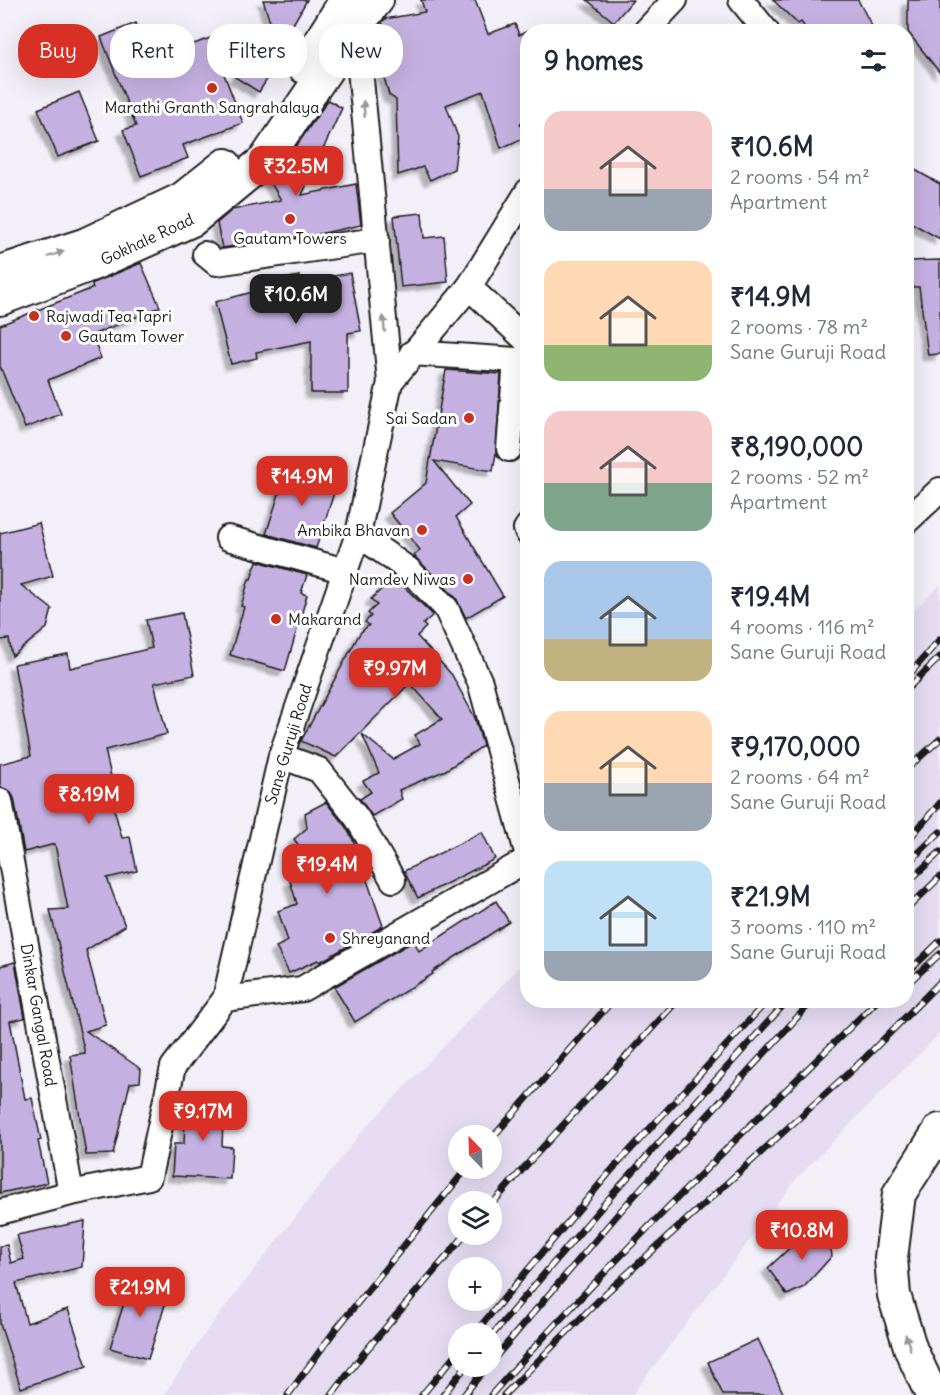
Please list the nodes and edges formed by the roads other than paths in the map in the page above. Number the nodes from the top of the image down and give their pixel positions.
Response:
1 (377, 0) edge
2 (675, 0) edge
3 (741, 0) edge
4 (352, 9) edge
5 (652, 24) edge
6 (761, 24) edge
7 (520, 203) edge
8 (178, 214) junction
9 (377, 240) junction
10 (205, 254) dead end
11 (0, 272) edge
12 (469, 287) junction
13 (0, 298) edge
14 (520, 335) edge
15 (412, 353) junction
16 (390, 382) junction
17 (509, 448) dead end
18 (940, 490) edge
19 (914, 514) edge
20 (358, 534) junction
21 (228, 538) dead end
22 (345, 571) junction
23 (281, 756) junction
24 (0, 801) edge
25 (520, 829) edge
26 (520, 863) edge
27 (393, 880) dead end
28 (8, 889) edge
29 (225, 999) junction
30 (940, 1130) edge
31 (71, 1193) junction
32 (0, 1212) edge
33 (932, 1395) edge

1 - 4 main road, Gokhale Road
2 - 5 street
3 - 6 street
4 - 8 main road, Gokhale Road
9 -> 4 street
7 - 12 street, Sane Guruji Road
11 -> 8 main road, Gokhale Road
8 - 13 main road, Gokhale Road
9 - 10 street
16 -> 9 street
12 - 14 street
12 - 15 street, Sane Guruji Road
15 - 16 street, Sane Guruji Road
15 - 17 street
16 - 20 street, Sane Guruji Road
18 - 19 street
20 - 22 street, Sane Guruji Road
20 - 25 street
21 - 22 street
22 - 23 street, Sane Guruji Road
23 - 27 street
23 - 29 street, Sane Guruji Road
24 - 28 street, Dinkar Gangal Road
26 - 29 street
28 - 31 street, Dinkar Gangal Road
29 - 31 street, Sane Guruji Road
33 -> 30 main road
31 - 32 street, Sane Guruji Road

